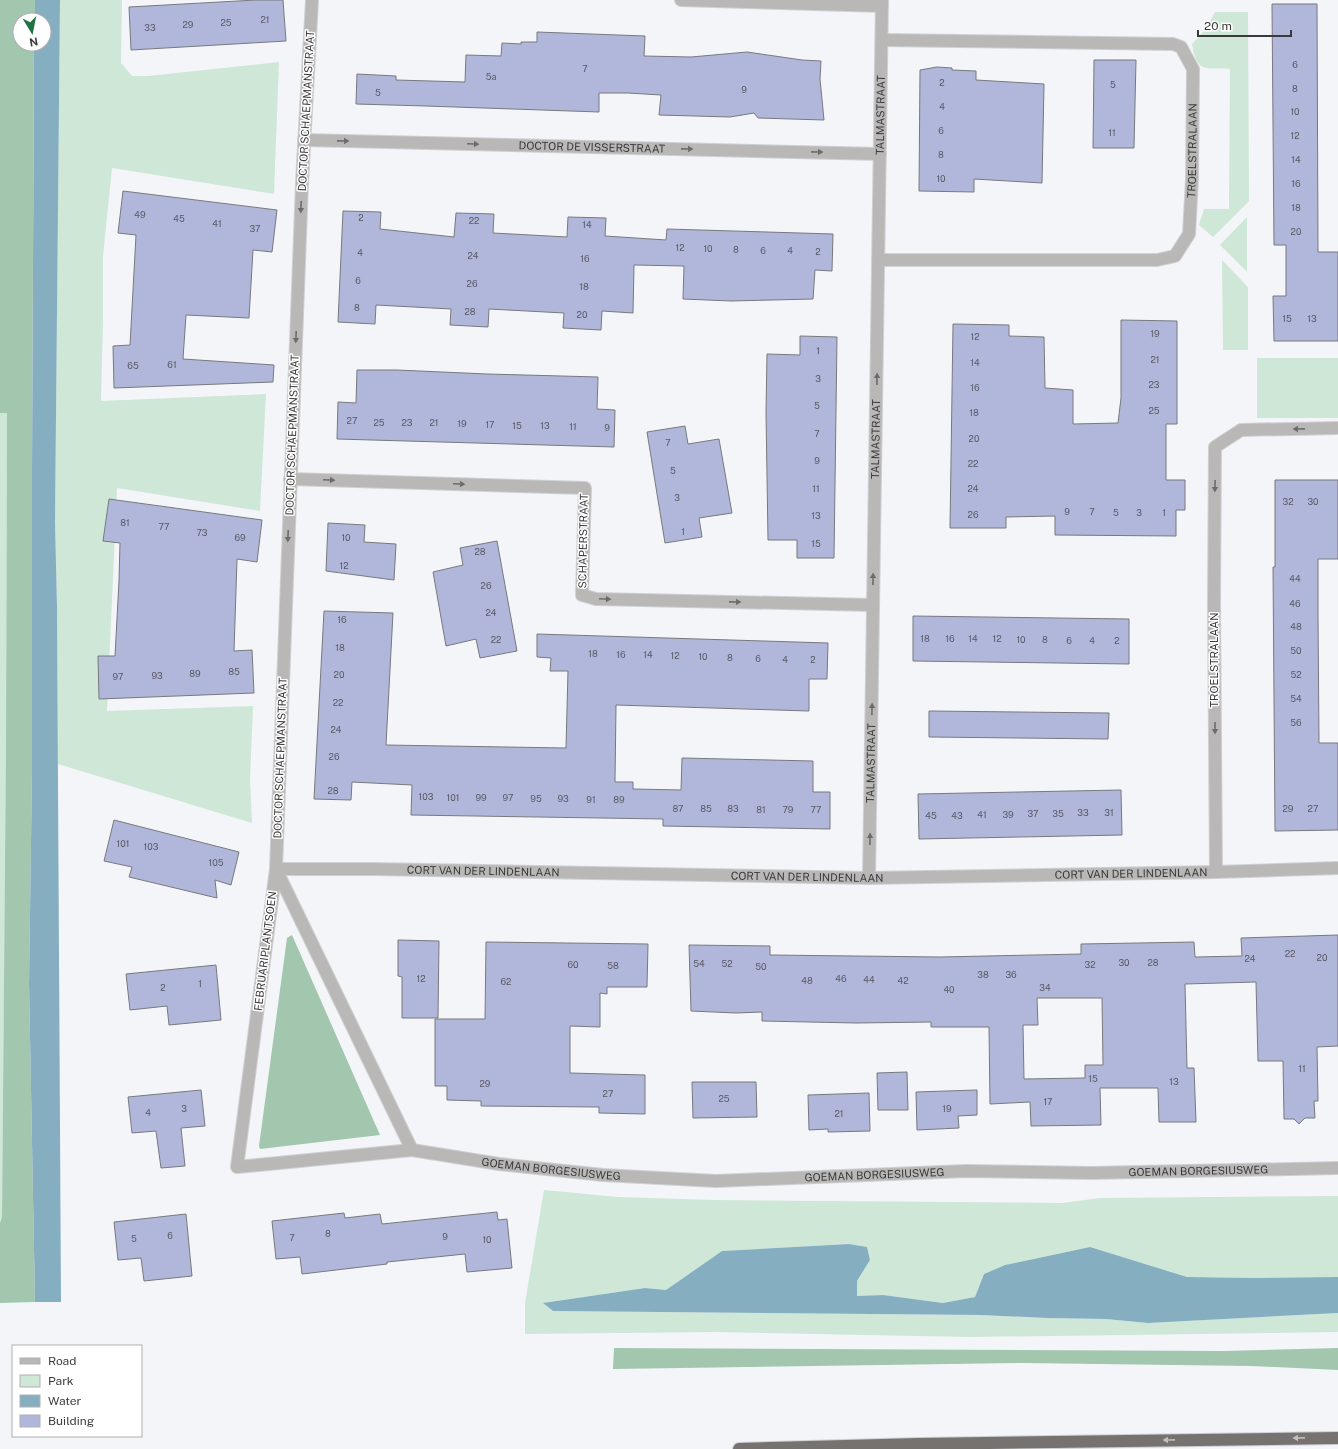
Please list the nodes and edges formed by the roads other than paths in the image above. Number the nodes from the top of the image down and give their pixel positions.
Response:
1 (312, 0) edge
2 (681, 0) edge
3 (882, 3) edge
4 (882, 40) junction
5 (304, 140) junction
6 (880, 154) junction
7 (878, 260) junction
8 (1338, 428) edge
9 (290, 479) junction
10 (873, 605) junction
11 (1338, 868) edge
12 (276, 869) junction
13 (1216, 872) junction
14 (869, 878) junction
15 (412, 1150) junction
16 (1338, 1168) edge
17 (1338, 1438) edge
18 (739, 1449) edge

1 - 5 street, DOCTOR SCHAEPMANSTRAAT
2 - 3 street
3 - 4 street, TALMASTRAAT
4 - 6 street, TALMASTRAAT
4 - 7 street, TROELSTRALAAN
5 -> 6 street, DOCTOR DE VISSERSTRAAT
5 -> 9 street, DOCTOR SCHAEPMANSTRAAT
6 - 7 street, TALMASTRAAT
10 -> 7 street, TALMASTRAAT
8 -> 13 street, TROELSTRALAAN
9 -> 10 street, SCHAPERSTRAAT
9 -> 12 street, DOCTOR SCHAEPMANSTRAAT
14 -> 10 street, TALMASTRAAT
11 - 13 street, CORT VAN DER LINDENLAAN
12 - 14 street, CORT VAN DER LINDENLAAN
12 - 15 street, FEBRUARIPLANTSOEN
12 - 15 street, FEBRUARIPLANTSOEN
13 - 14 street, CORT VAN DER LINDENLAAN
15 - 16 street, GOEMAN BORGESIUSWEG
17 -> 18 highway

